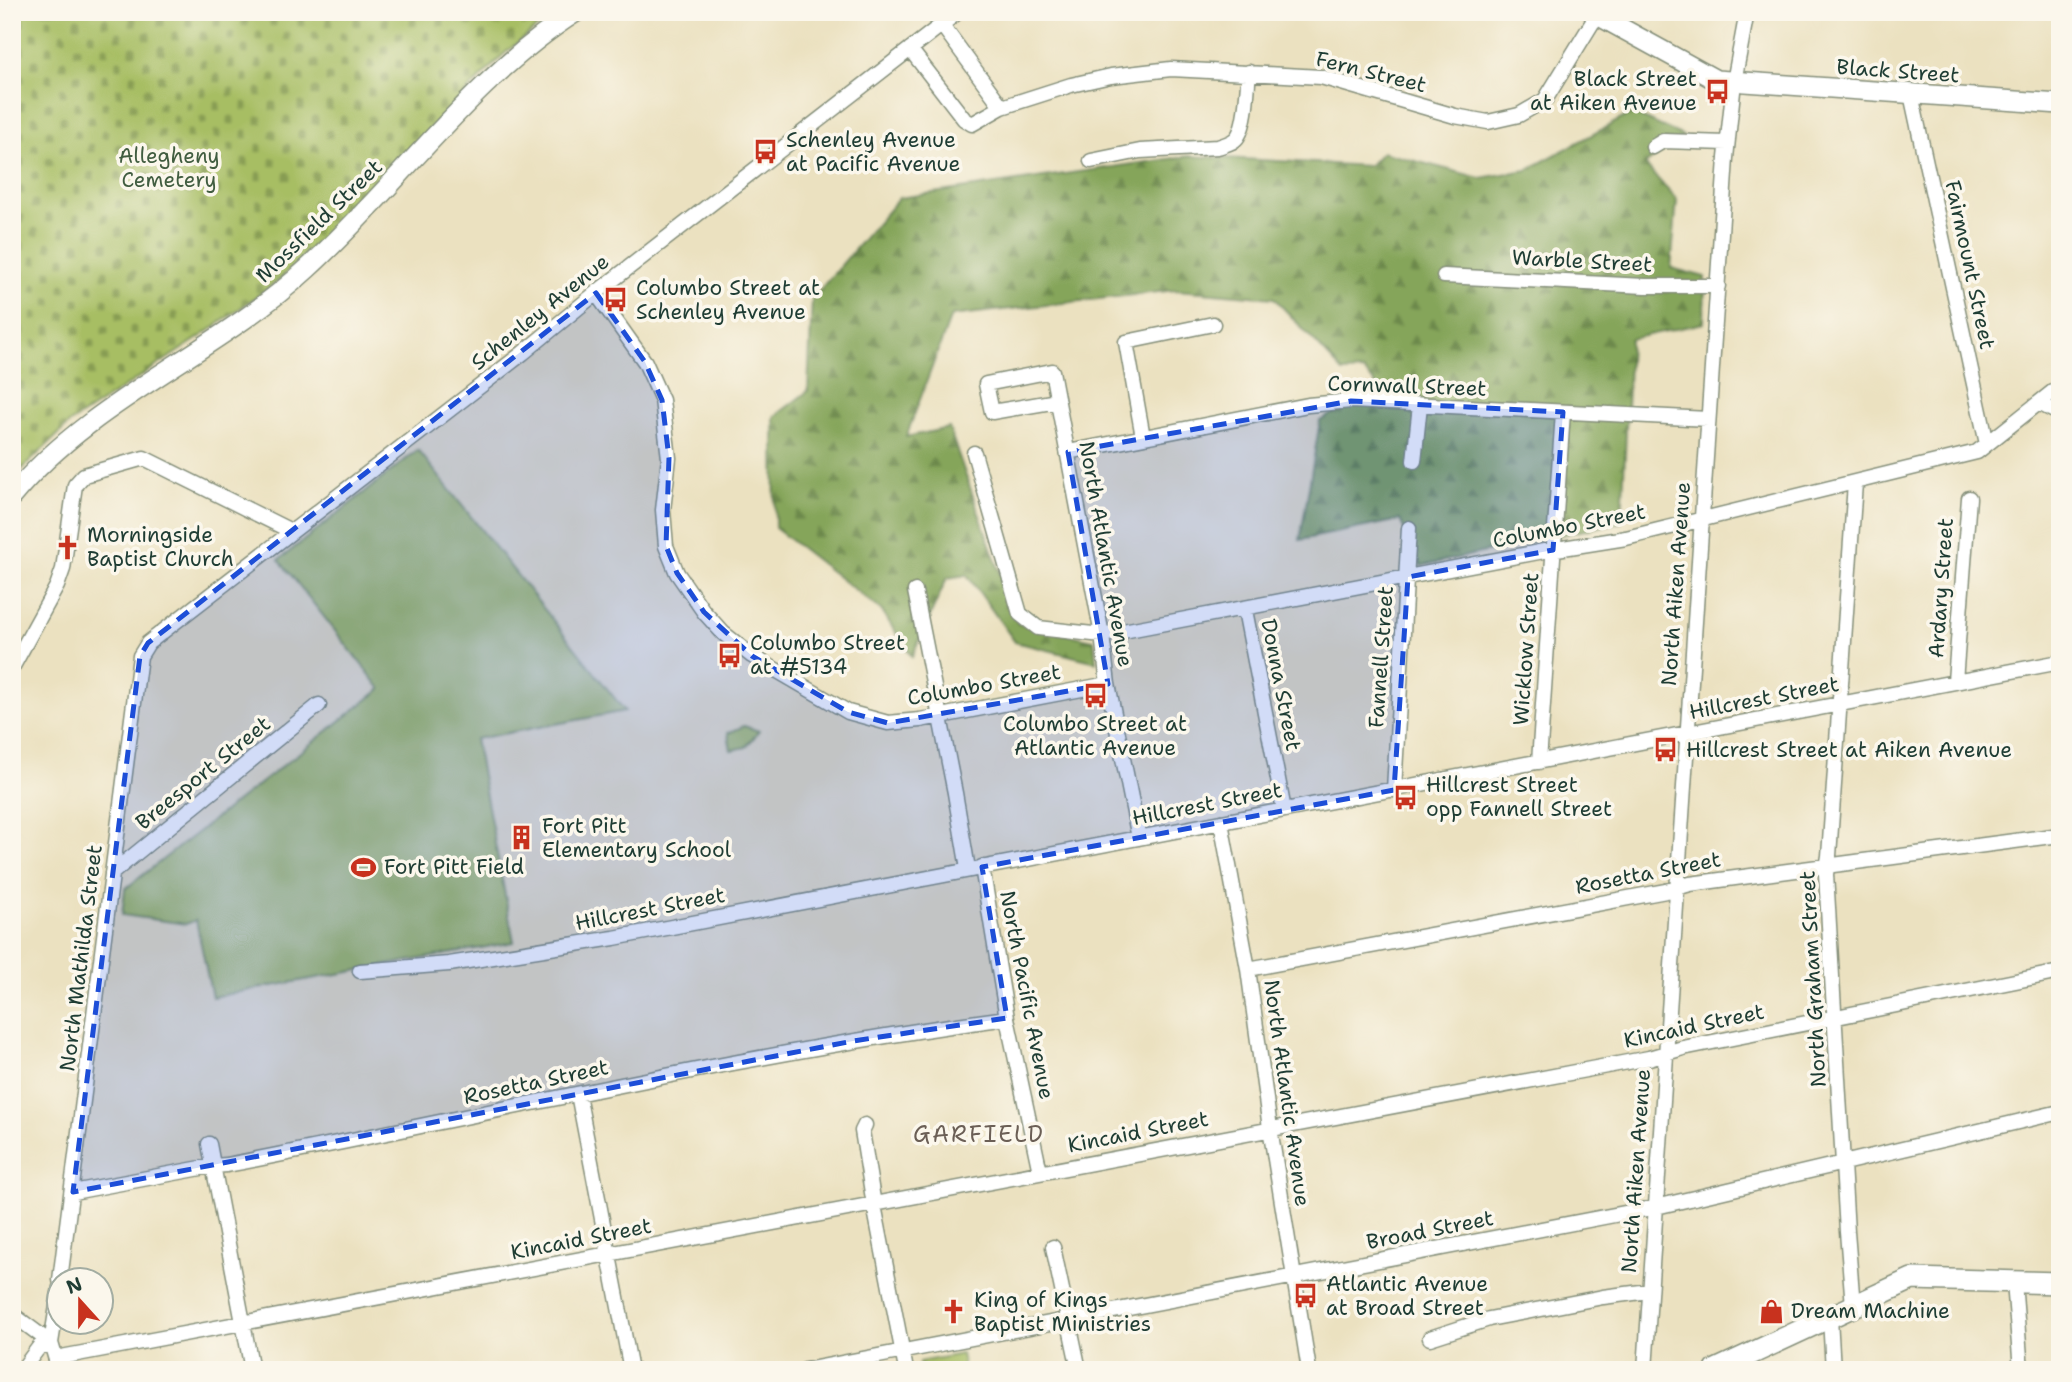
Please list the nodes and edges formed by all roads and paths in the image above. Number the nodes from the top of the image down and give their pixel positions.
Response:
1 (576, 12) edge
2 (958, 12) edge
3 (1747, 12) edge
4 (1595, 13) edge
5 (942, 24) junction
6 (910, 49) junction
7 (1249, 72) junction
8 (1734, 82) junction
9 (1911, 94) junction
10 (2060, 104) edge
11 (1002, 107) junction
12 (1727, 143) junction
13 (1653, 147) dead end
14 (1091, 160) dead end
15 (1444, 276) dead end
16 (1718, 286) junction
17 (597, 293) junction
18 (1213, 324) dead end
19 (2060, 386) edge
20 (1057, 401) junction
21 (2039, 403) junction
22 (1420, 405) junction
23 (1563, 412) junction
24 (2060, 414) edge
25 (1708, 419) junction
26 (1143, 436) junction
27 (1987, 444) junction
28 (1068, 452) junction
29 (974, 453) dead end
30 (1414, 461) dead end
31 (1855, 483) junction
32 (12, 496) edge
33 (1969, 498) dead end
34 (1702, 520) junction
35 (1409, 527) dead end
36 (290, 531) junction
37 (1553, 550) junction
38 (1408, 577) junction
39 (915, 591) dead end
40 (1245, 610) junction
41 (1102, 635) junction
42 (148, 643) joint
43 (2060, 662) edge
44 (12, 668) edge
45 (1955, 681) junction
46 (1108, 684) junction
47 (319, 705) dead end
48 (1839, 705) junction
49 (940, 716) junction
50 (1687, 734) junction
51 (1539, 762) junction
52 (1394, 790) junction
53 (1284, 810) junction
54 (1221, 822) junction
55 (2060, 835) edge
56 (1139, 838) junction
57 (1828, 864) junction
58 (975, 868) junction
59 (112, 873) junction
60 (1678, 887) junction
61 (1248, 969) junction
62 (360, 971) dead end
63 (2060, 972) edge
64 (1007, 1018) junction
65 (1835, 1018) junction
66 (1665, 1053) junction
67 (578, 1094) junction
68 (2060, 1112) edge
69 (865, 1125) dead end
70 (1270, 1128) junction
71 (209, 1144) dead end
72 (1843, 1164) junction
73 (212, 1166) junction
74 (1040, 1172) junction
75 (74, 1192) junction
76 (874, 1205) junction
77 (1656, 1207) junction
78 (1053, 1247) dead end
79 (609, 1255) junction
80 (62, 1266) edge
81 (1294, 1277) junction
82 (2014, 1282) junction
83 (2060, 1283) edge
84 (1649, 1292) junction
85 (1853, 1306) junction
86 (12, 1314) edge
87 (1830, 1318) junction
88 (1069, 1320) junction
89 (243, 1324) junction
90 (52, 1336) edge
91 (1430, 1338) dead end
92 (51, 1343) junction
93 (902, 1351) junction
94 (58, 1364) edge
95 (22, 1370) edge
96 (252, 1370) edge
97 (631, 1370) edge
98 (805, 1370) edge
99 (906, 1370) edge
100 (1079, 1370) edge
101 (1309, 1370) edge
102 (1645, 1370) edge
103 (1716, 1370) edge
104 (1833, 1370) edge
105 (2021, 1370) edge

1 - 32 street, Mossfield Street
2 - 5 street, Schenley Avenue
3 - 8 street, North Aiken Avenue
4 - 7 street, Fern Street
4 - 8 street
5 - 6 street, Schenley Avenue
5 - 11 street
6 - 11 street, Fern Street
6 - 17 street, Schenley Avenue
7 - 11 street, Fern Street
7 - 14 street
8 - 9 street, Black Street
8 - 12 street, North Aiken Avenue
9 - 10 street, Black Street
9 - 27 street, Fairmount Street
12 - 13 street
12 - 16 street, North Aiken Avenue
15 - 16 street, Warble Street
16 - 25 street, North Aiken Avenue
17 - 36 street, Schenley Avenue
17 - 49 street, Columbo Street
18 - 26 street
19 - 21 street, Columbo Street
20 - 20 street, North Atlantic Avenue
20 - 28 street, North Atlantic Avenue
21 - 24 street
21 - 27 street, Columbo Street
22 - 23 street, Cornwall Street
22 - 26 street, Cornwall Street
22 - 30 street
23 - 25 street, Cornwall Street
23 - 37 street, Wicklow Street
25 - 34 street, North Aiken Avenue
26 - 28 street, Cornwall Street
27 - 31 street, Columbo Street
28 - 41 street, North Atlantic Avenue
29 - 41 street, Columbo Street
31 - 34 street, Columbo Street
31 - 48 street, North Graham Street
33 - 45 street, Ardary Street
34 - 37 street, Columbo Street
34 - 50 street, North Aiken Avenue
35 - 38 street, Fannell Street
36 - 42 street, Schenley Avenue
36 - 44 street
37 - 38 street, Columbo Street
37 - 51 street, Wicklow Street
38 - 40 street, Columbo Street
38 - 52 street, Fannell Street
39 - 49 street, North Pacific Avenue
40 - 41 street, Columbo Street
40 - 53 street, Donna Street
41 - 46 street, North Atlantic Avenue
42 - 59 street, North Mathilda Street
43 - 45 street, Hillcrest Street
45 - 48 street, Hillcrest Street
46 - 49 street, Columbo Street
46 - 56 street, North Atlantic Avenue
47 - 59 street, Breesport Street
48 - 50 street, Hillcrest Street
48 - 57 street, North Graham Street
49 - 58 street, North Pacific Avenue
50 - 51 street, Hillcrest Street
50 - 60 street, North Aiken Avenue
51 - 52 street, Hillcrest Street
52 - 53 street, Hillcrest Street
53 - 54 street, Hillcrest Street
54 - 56 street, Hillcrest Street
54 - 61 street, North Atlantic Avenue
55 - 57 street, Rosetta Street
56 - 58 street, Hillcrest Street
57 - 60 street, Rosetta Street
57 - 65 street, North Graham Street
58 - 62 street, Hillcrest Street
58 - 64 street, North Pacific Avenue
59 - 75 street, North Mathilda Street
60 - 61 street, Rosetta Street
60 - 66 street, North Aiken Avenue
61 - 70 street, North Atlantic Avenue
63 - 65 street, Kincaid Street
64 - 67 street, Rosetta Street
64 - 74 street, North Pacific Avenue
65 - 66 street, Kincaid Street
65 - 72 street, North Graham Street
66 - 70 street, Kincaid Street
66 - 77 street, North Aiken Avenue
67 - 73 street, Rosetta Street
67 - 79 street
68 - 72 street, Broad Street
69 - 76 street
70 - 74 street, Kincaid Street
70 - 81 street, North Atlantic Avenue
71 - 73 street
72 - 77 street, Broad Street
72 - 85 street, North Graham Street
73 - 75 street, Rosetta Street
73 - 89 street
74 - 76 street, Kincaid Street
75 - 80 street, North Mathilda Street
76 - 79 street, Kincaid Street
76 - 93 street
77 - 81 street, Broad Street
77 - 84 street, North Aiken Avenue
78 - 88 street
79 - 89 street, Kincaid Street
79 - 97 street
81 - 88 street, Broad Street
81 - 101 street, North Atlantic Avenue
82 - 83 main road
82 - 85 main road
82 - 105 street
84 - 91 street
84 - 102 street, North Aiken Avenue
85 - 87 main road
86 - 92 street
87 - 103 main road
87 - 104 street
88 - 93 street, Broad Street
88 - 100 street
89 - 94 street, Kincaid Street
89 - 96 street
90 - 92 street
92 - 94 street
92 - 95 street
93 - 98 street, Broad Street
93 - 99 street

